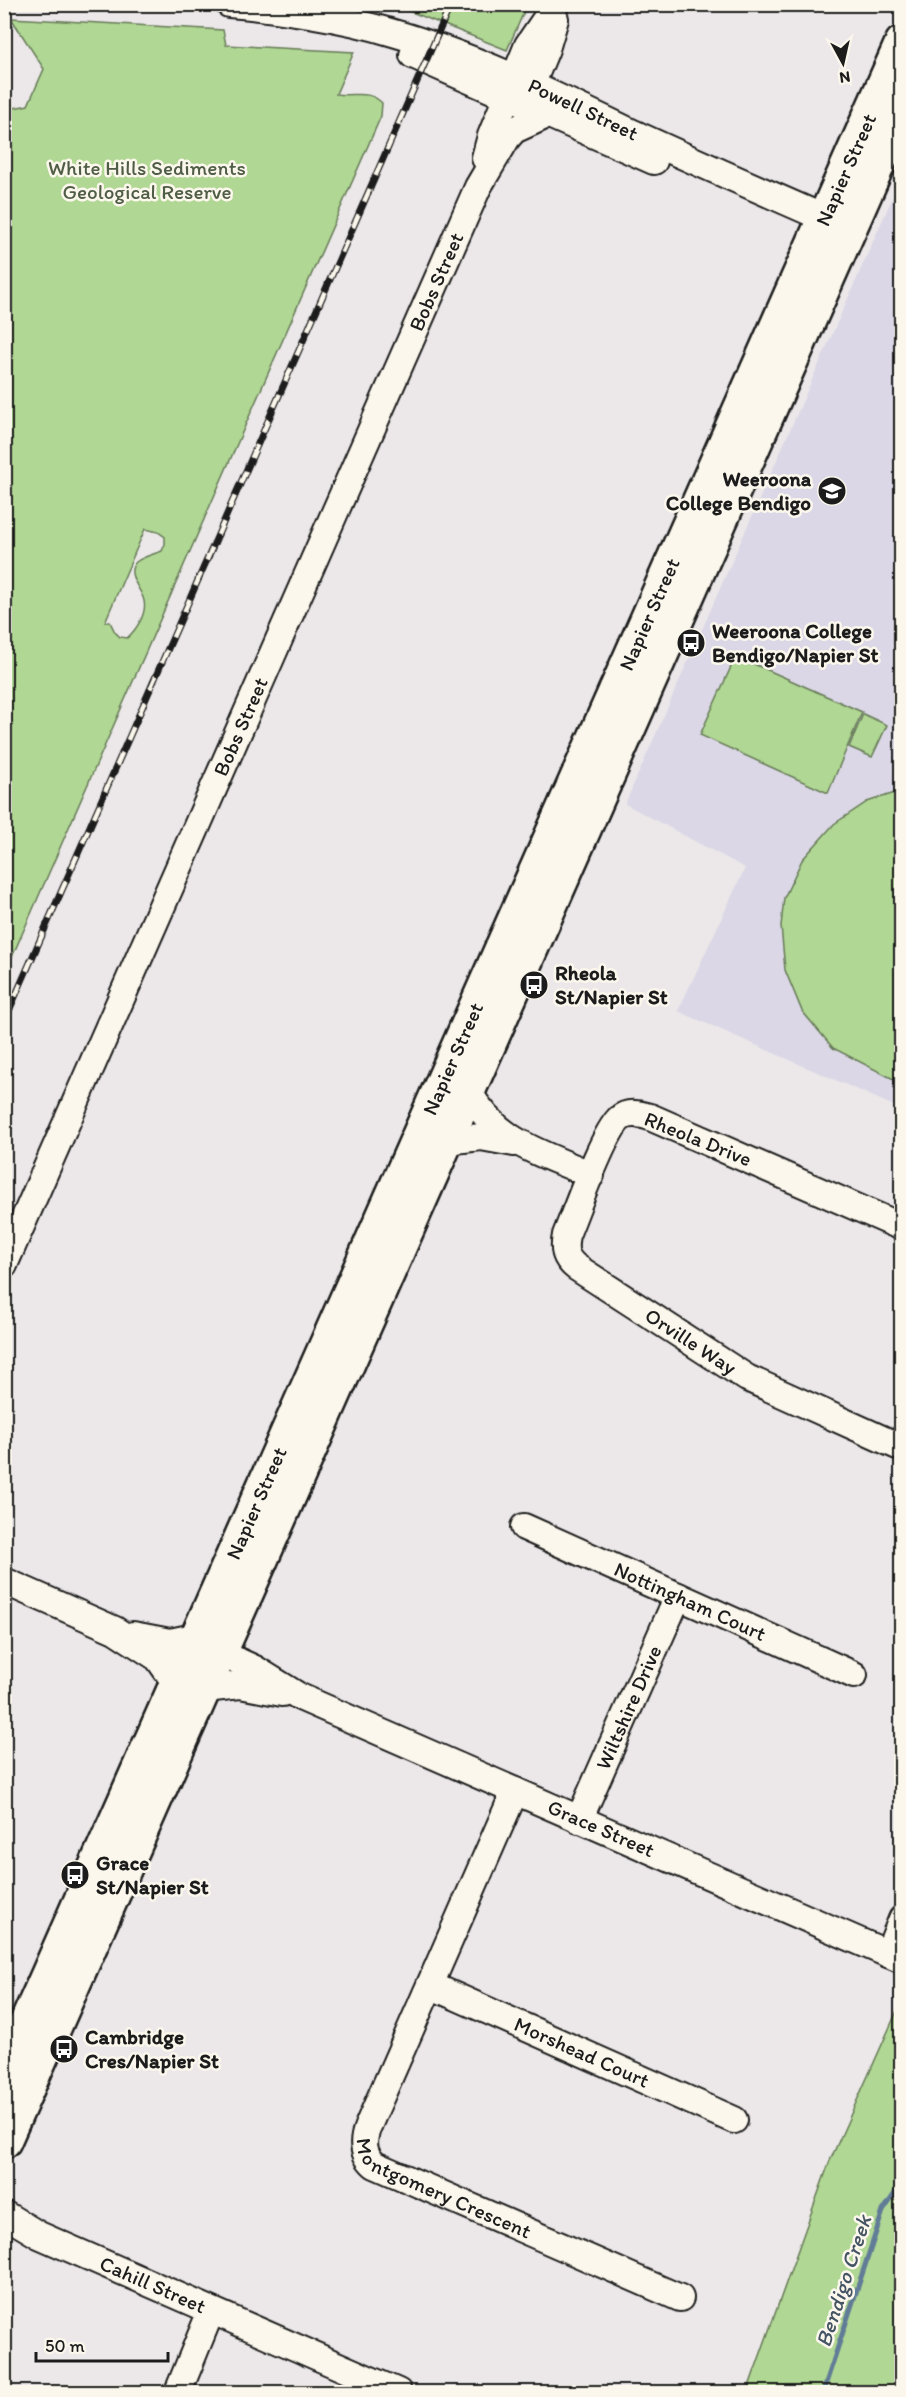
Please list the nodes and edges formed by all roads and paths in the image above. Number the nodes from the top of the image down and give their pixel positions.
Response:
1 (229, 4) edge
2 (557, 4) edge
3 (902, 43) edge
4 (519, 90) junction
5 (902, 110) edge
6 (549, 114) junction
7 (478, 187) junction
8 (833, 231) junction
9 (514, 986) junction
10 (468, 1090) junction
11 (435, 1100) junction
12 (446, 1142) junction
13 (523, 1145) junction
14 (591, 1174) junction
15 (902, 1227) edge
16 (4, 1265) edge
17 (902, 1448) edge
18 (524, 1527) dead end
19 (4, 1581) edge
20 (678, 1596) junction
21 (115, 1630) junction
22 (210, 1644) junction
23 (854, 1675) dead end
24 (191, 1687) junction
25 (300, 1697) junction
26 (174, 1759) junction
27 (515, 1791) junction
28 (124, 1804) junction
29 (579, 1820) junction
30 (86, 1891) junction
31 (902, 1919) edge
32 (895, 1957) edge
33 (430, 1985) junction
34 (4, 2074) edge
35 (734, 2120) dead end
36 (4, 2141) edge
37 (4, 2214) edge
38 (4, 2228) edge
39 (39, 2235) junction
40 (680, 2298) dead end
41 (211, 2311) junction
42 (178, 2392) edge
43 (398, 2392) edge

1 - 4 street, Powell Street
2 - 4 street, Bobs Street
3 - 8 highway, Napier Street
4 - 6 street, Powell Street
4 - 7 street, Bobs Street
4 - 8 street, Powell Street
5 - 8 highway, Napier Street
6 - 7 street, Bobs Street
6 - 8 street, Powell Street
7 - 16 street, Bobs Street
8 - 9 highway, Napier Street
8 - 11 highway, Napier Street
9 - 10 highway, Napier Street
9 - 11 highway
10 - 12 highway, Napier Street
10 - 13 street
11 - 22 highway, Napier Street
12 - 13 street
12 - 22 highway, Napier Street
13 - 14 street
14 - 15 street, Rheola Drive
14 - 17 street, Orville Way
18 - 20 street, Nottingham Court
19 - 21 street
20 - 23 street, Nottingham Court
20 - 29 street, Wiltshire Drive
21 - 22 street
21 - 24 street
22 - 24 highway, Napier Street
22 - 25 street, Grace Street
22 - 28 highway
24 - 25 street, Grace Street
24 - 26 highway, Napier Street
24 - 28 highway, Napier Street
25 - 27 street, Grace Street
26 - 30 highway
26 - 36 highway, Napier Street
27 - 29 street, Grace Street
27 - 33 street, Montgomery Crescent
28 - 30 highway, Napier Street
29 - 32 street, Grace Street
30 - 34 highway, Napier Street
31 - 32 street
33 - 35 street, Morshead Court
33 - 40 street, Montgomery Crescent
37 - 39 street, Cahill Street
38 - 39 street, Cahill Street
39 - 41 street, Cahill Street
41 - 42 street
41 - 43 street, Cahill Street

